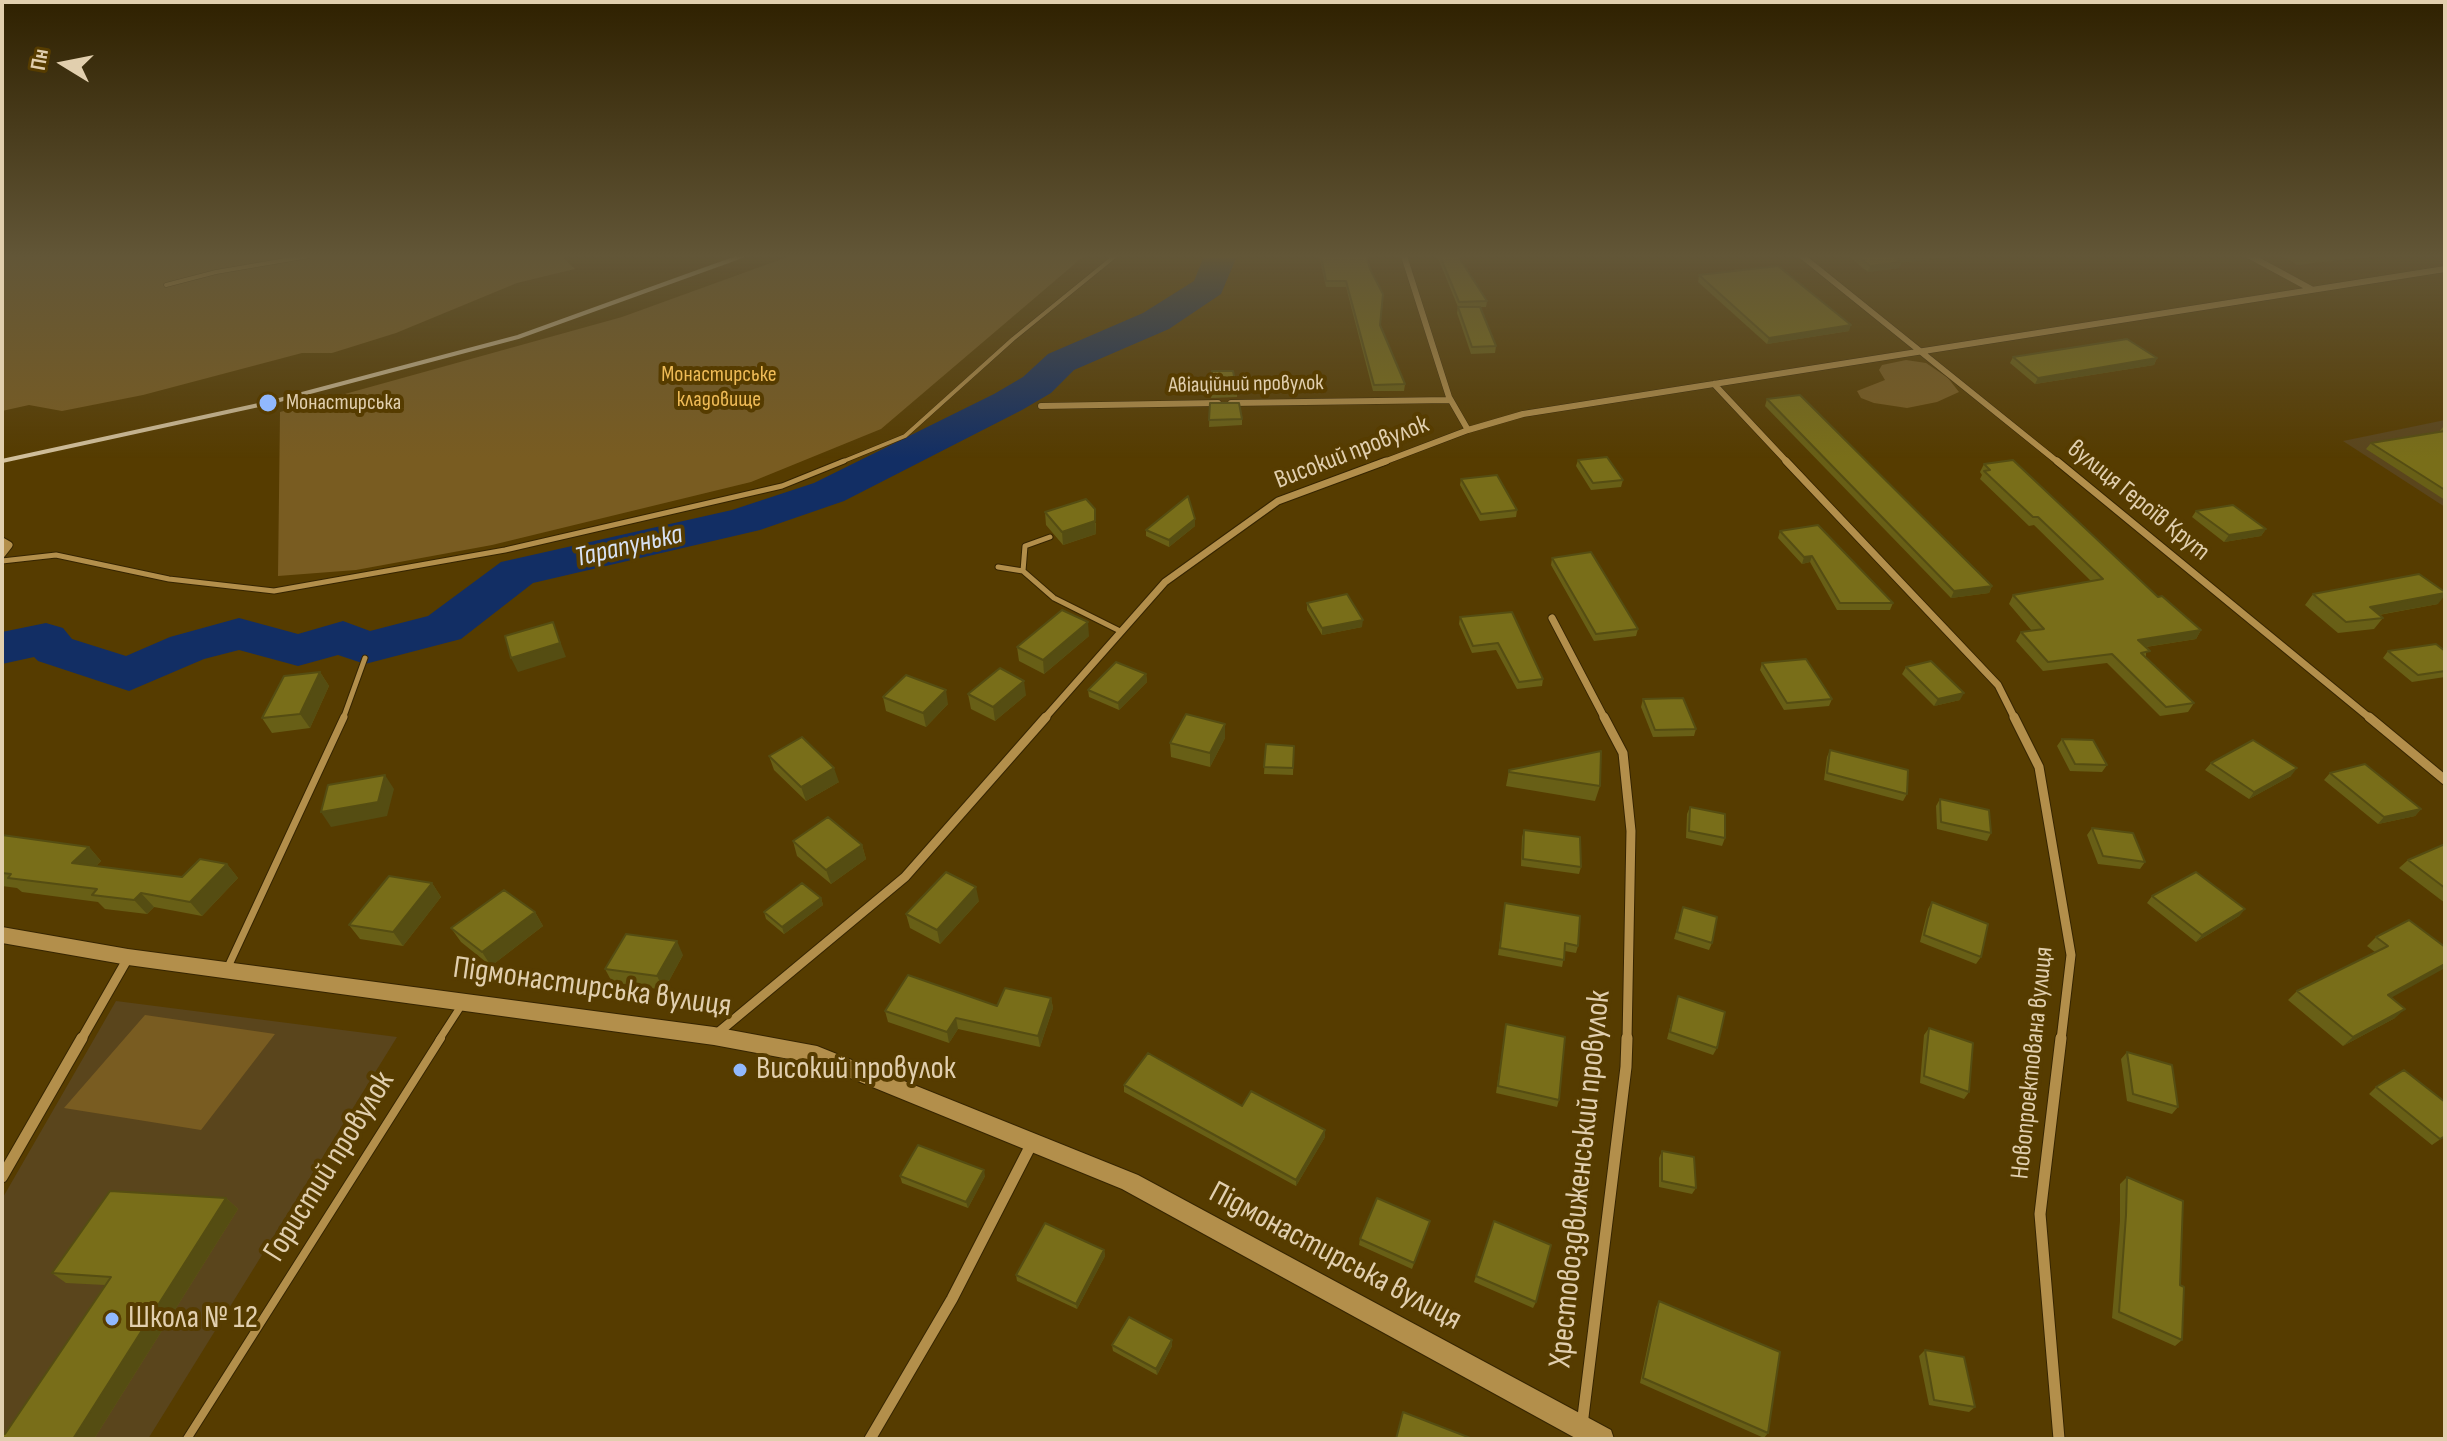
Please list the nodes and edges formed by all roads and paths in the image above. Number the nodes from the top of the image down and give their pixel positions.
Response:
1 (1032, 323) edge
2 (1425, 323) edge
3 (1888, 323) edge
4 (2093, 323) edge
5 (1922, 350) junction
6 (1714, 384) junction
7 (1450, 400) junction
8 (1041, 406) dead end
9 (1468, 430) junction
10 (1050, 537) edge
11 (2, 541) edge
12 (2, 554) edge
13 (2, 561) edge
14 (998, 567) dead end
15 (1023, 571) junction
16 (1552, 618) dead end
17 (1120, 631) junction
18 (365, 658) dead end
19 (2445, 780) edge
20 (2, 935) edge
21 (128, 957) junction
22 (226, 970) junction
23 (462, 1003) junction
24 (714, 1036) junction
25 (1033, 1142) junction
26 (2, 1177) edge
27 (1582, 1426) junction
28 (187, 1439) edge
29 (870, 1439) edge
30 (1602, 1439) edge
31 (2059, 1439) edge

1 - 13 lane
2 - 7 street
3 - 5 street, вулиця Героїв Крут
4 - 5 street, Високий провулок
5 - 6 street, Високий провулок
5 - 19 street, вулиця Героїв Крут
6 - 9 street, Високий провулок
6 - 31 street, Новопроектована вулиця
7 - 8 street, Авіаційний провулок
7 - 9 street
9 - 17 street, Високий провулок
10 - 15 lane
11 - 12 street
14 - 15 lane
15 - 17 lane
16 - 27 street, Хрестовоздвиженський провулок
17 - 24 street, Високий провулок
18 - 22 lane
20 - 21 street, Підмонастирська вулиця
21 - 22 street, Підмонастирська вулиця
21 - 26 street
22 - 23 street, Підмонастирська вулиця
23 - 24 street, Підмонастирська вулиця
23 - 28 lane, Гористий провулок
24 - 25 street, Підмонастирська вулиця
25 - 27 street, Підмонастирська вулиця
25 - 29 street
27 - 30 street, Підмонастирська вулиця

